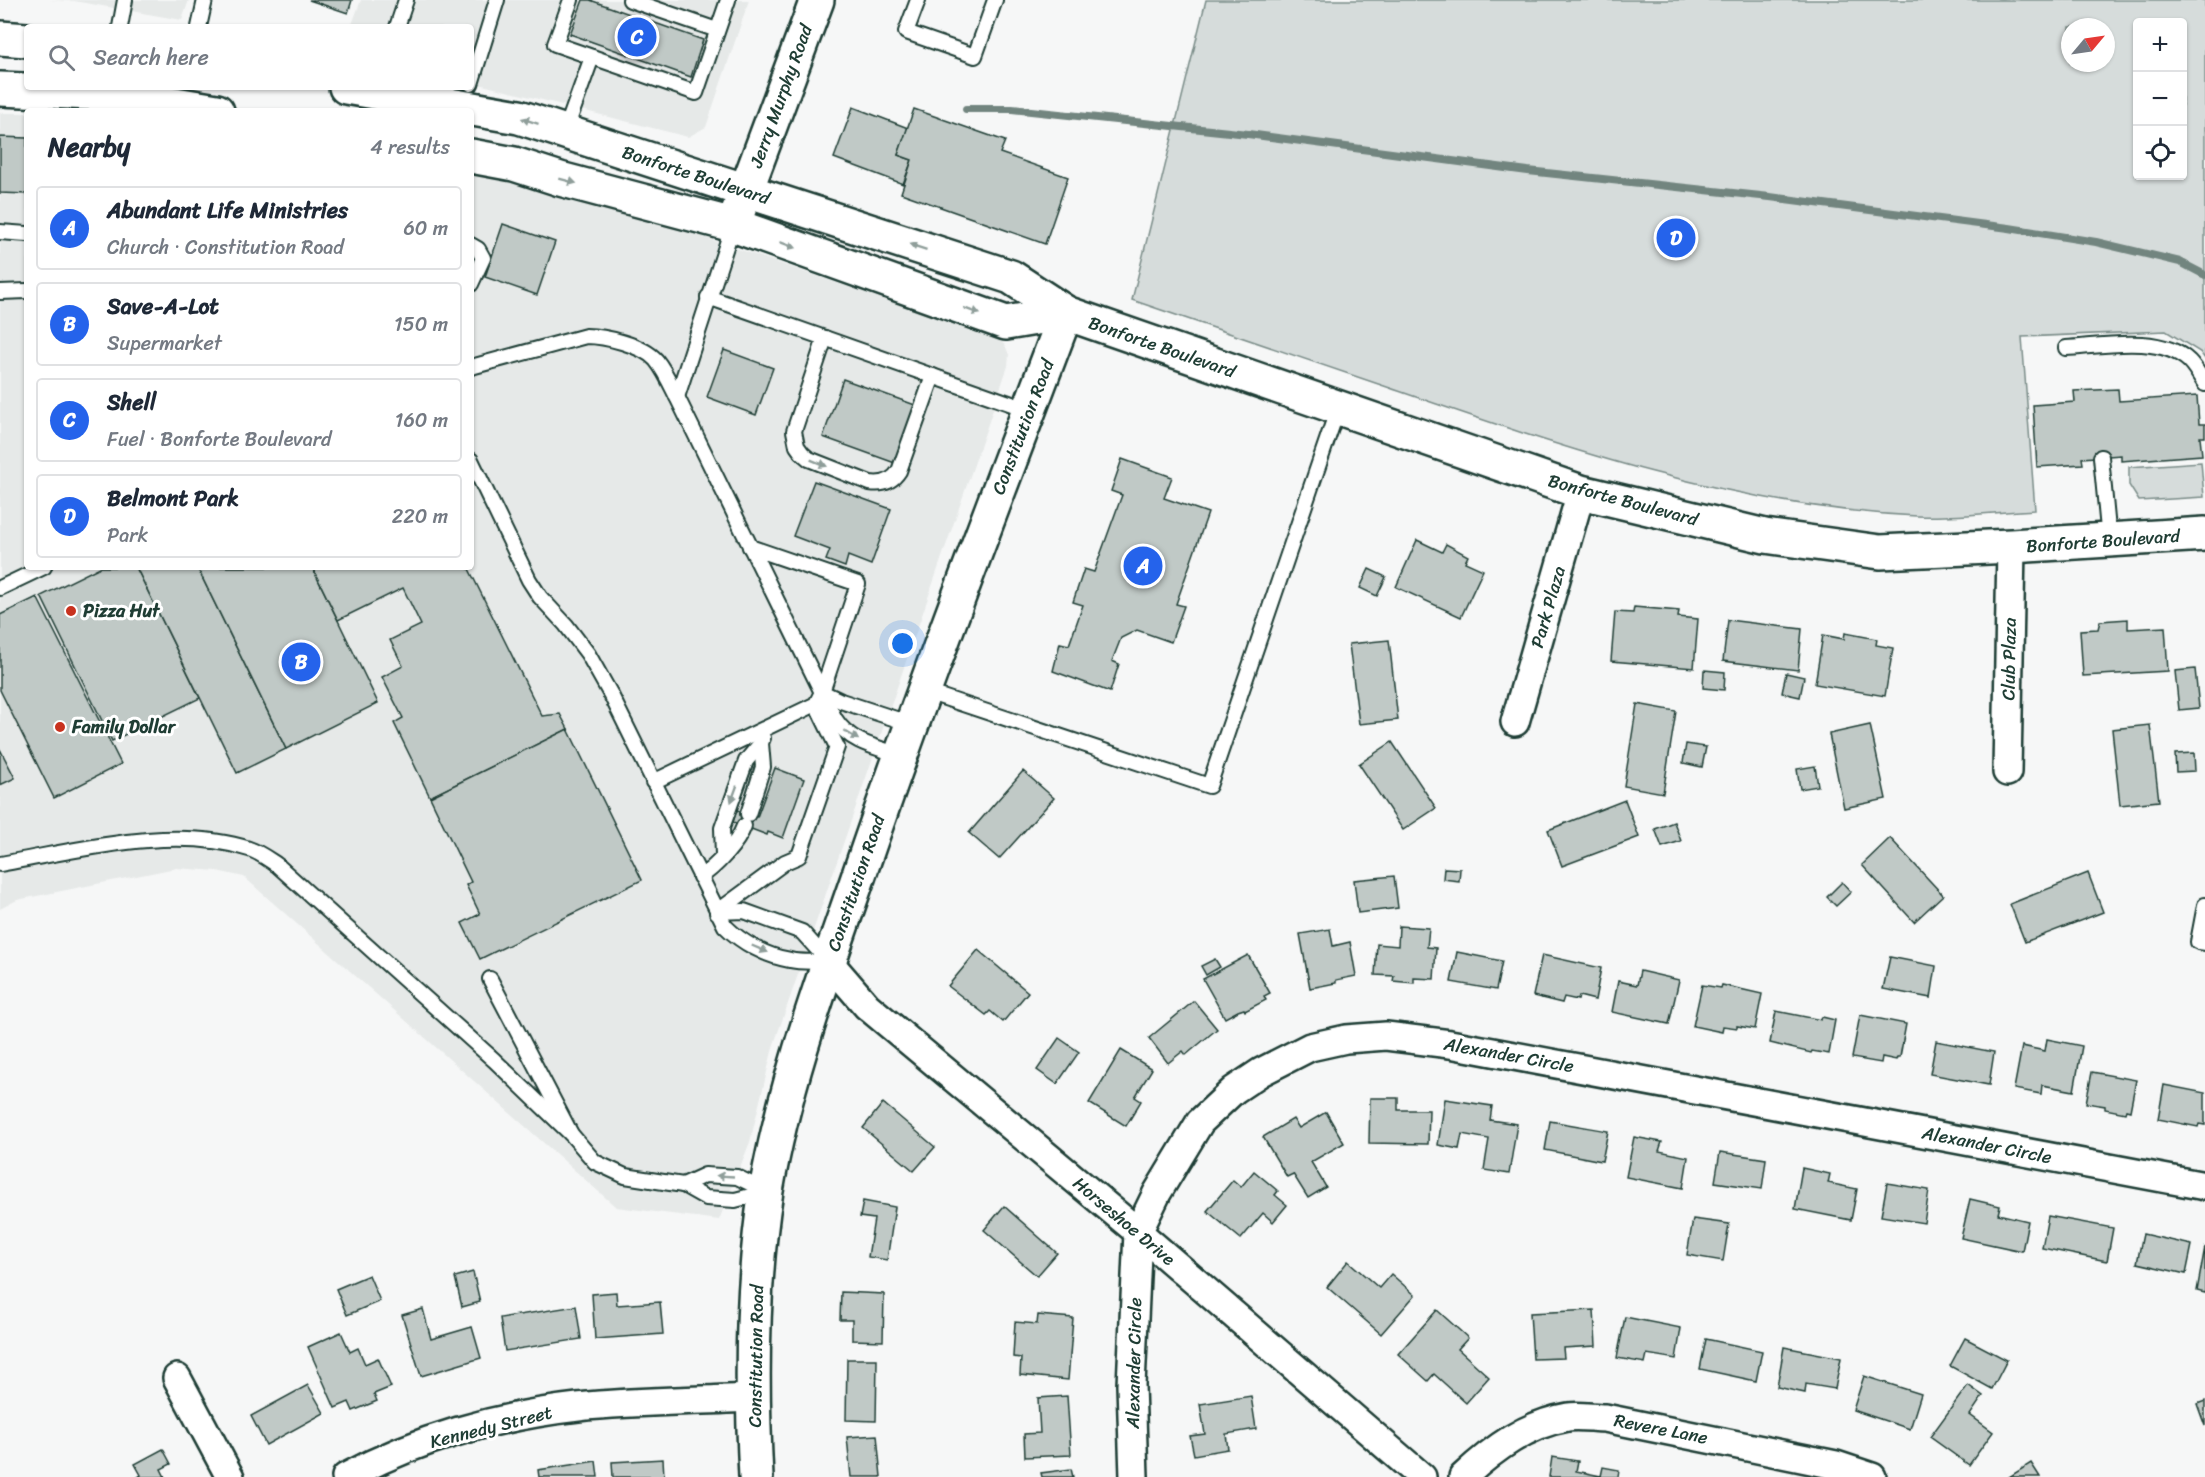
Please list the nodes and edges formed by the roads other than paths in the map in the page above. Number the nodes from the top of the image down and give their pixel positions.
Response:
1 (125, 0) edge
2 (205, 0) edge
3 (406, 0) edge
4 (497, 0) edge
5 (571, 0) edge
6 (630, 0) edge
7 (728, 0) edge
8 (918, 0) edge
9 (995, 0) edge
10 (811, 1) edge
11 (121, 24) edge
12 (200, 24) edge
13 (398, 24) edge
14 (717, 30) junction
15 (0, 38) edge
16 (24, 40) edge
17 (592, 57) junction
18 (474, 74) edge
19 (0, 89) edge
20 (381, 90) edge
21 (468, 93) edge
22 (199, 108) edge
23 (565, 132) junction
24 (474, 157) edge
25 (746, 191) junction
26 (733, 225) junction
27 (0, 232) edge
28 (24, 234) edge
29 (474, 247) edge
30 (474, 278) edge
31 (24, 291) edge
32 (0, 292) edge
33 (708, 297) junction
34 (1066, 313) junction
35 (825, 338) junction
36 (2066, 348) dead end
37 (474, 365) edge
38 (933, 376) junction
39 (2205, 384) edge
40 (677, 397) junction
41 (1338, 408) junction
42 (1029, 410) junction
43 (2101, 457) dead end
44 (474, 466) edge
45 (1581, 492) junction
46 (2205, 534) edge
47 (2109, 540) junction
48 (2011, 546) junction
49 (750, 547) junction
50 (38, 570) edge
51 (0, 588) edge
52 (924, 691) junction
53 (819, 698) junction
54 (1515, 722) dead end
55 (912, 724) junction
56 (767, 728) junction
57 (761, 743) junction
58 (900, 756) junction
59 (2007, 772) dead end
60 (653, 782) junction
61 (723, 855) junction
62 (0, 864) edge
63 (700, 877) junction
64 (2205, 905) edge
65 (717, 912) junction
66 (2205, 943) edge
67 (829, 962) junction
68 (490, 979) dead end
69 (571, 1134) junction
70 (683, 1185) junction
71 (2205, 1186) edge
72 (766, 1191) junction
73 (1138, 1232) junction
74 (177, 1378) dead end
75 (752, 1398) junction
76 (230, 1477) edge
77 (346, 1477) edge
78 (756, 1477) edge
79 (1134, 1477) edge
80 (1422, 1477) edge
81 (1463, 1477) edge
82 (1872, 1477) edge

1 - 11 lane
2 - 12 lane
3 - 13 lane
4 - 18 lane
5 - 17 lane
6 - 14 lane
7 - 14 lane
8 - 9 lane
10 - 25 main road, Jerry Murphy Road
14 - 17 lane
15 - 16 main road
17 - 23 lane
19 - 22 main road
20 - 21 main road, Bonforte Boulevard
23 -> 21 main road, Bonforte Boulevard
23 - 25 main road, Bonforte Boulevard
24 -> 26 main road, Bonforte Boulevard
25 - 26 main road, Jerry Murphy Road
34 -> 25 main road, Bonforte Boulevard
26 - 33 lane
26 -> 34 main road, Bonforte Boulevard
27 - 28 lane
29 - 30 lane
31 - 32 lane
33 - 35 lane
33 - 40 lane
34 - 41 main road, Bonforte Boulevard
34 - 42 main road, Constitution Road
35 - 38 lane
35 -> 38 lane
36 - 39 lane
37 - 40 lane
38 - 42 lane
40 - 49 lane
41 - 45 main road, Bonforte Boulevard
41 - 52 lane
42 - 52 main road, Constitution Road
43 - 47 lane
44 - 60 lane
45 - 48 main road, Bonforte Boulevard
45 - 54 street, Park Plaza
46 - 47 main road, Bonforte Boulevard
47 - 48 main road, Bonforte Boulevard
48 - 59 street, Club Plaza
49 - 53 lane
49 - 53 lane
50 - 51 lane
52 - 55 main road, Constitution Road
53 - 55 lane
53 - 56 lane
53 -> 58 lane
53 - 65 lane
55 - 58 main road, Constitution Road
56 - 57 lane
56 - 60 lane
57 -> 61 lane
57 - 61 lane
58 - 67 main road, Constitution Road
60 - 63 lane
61 - 63 lane
62 - 69 lane
63 - 65 lane
64 - 66 lane
65 - 67 lane
65 -> 67 lane
67 - 72 main road, Constitution Road
67 - 73 street, Horseshoe Drive
68 - 69 lane
69 - 70 lane
70 - 72 lane
72 -> 70 lane
71 - 73 street, Alexander Circle
72 - 75 main road, Constitution Road
73 - 79 street, Alexander Circle
73 - 80 street, Horseshoe Drive
74 - 76 street
75 - 77 street, Kennedy Street
75 - 78 main road, Constitution Road
81 - 82 street, Revere Lane

